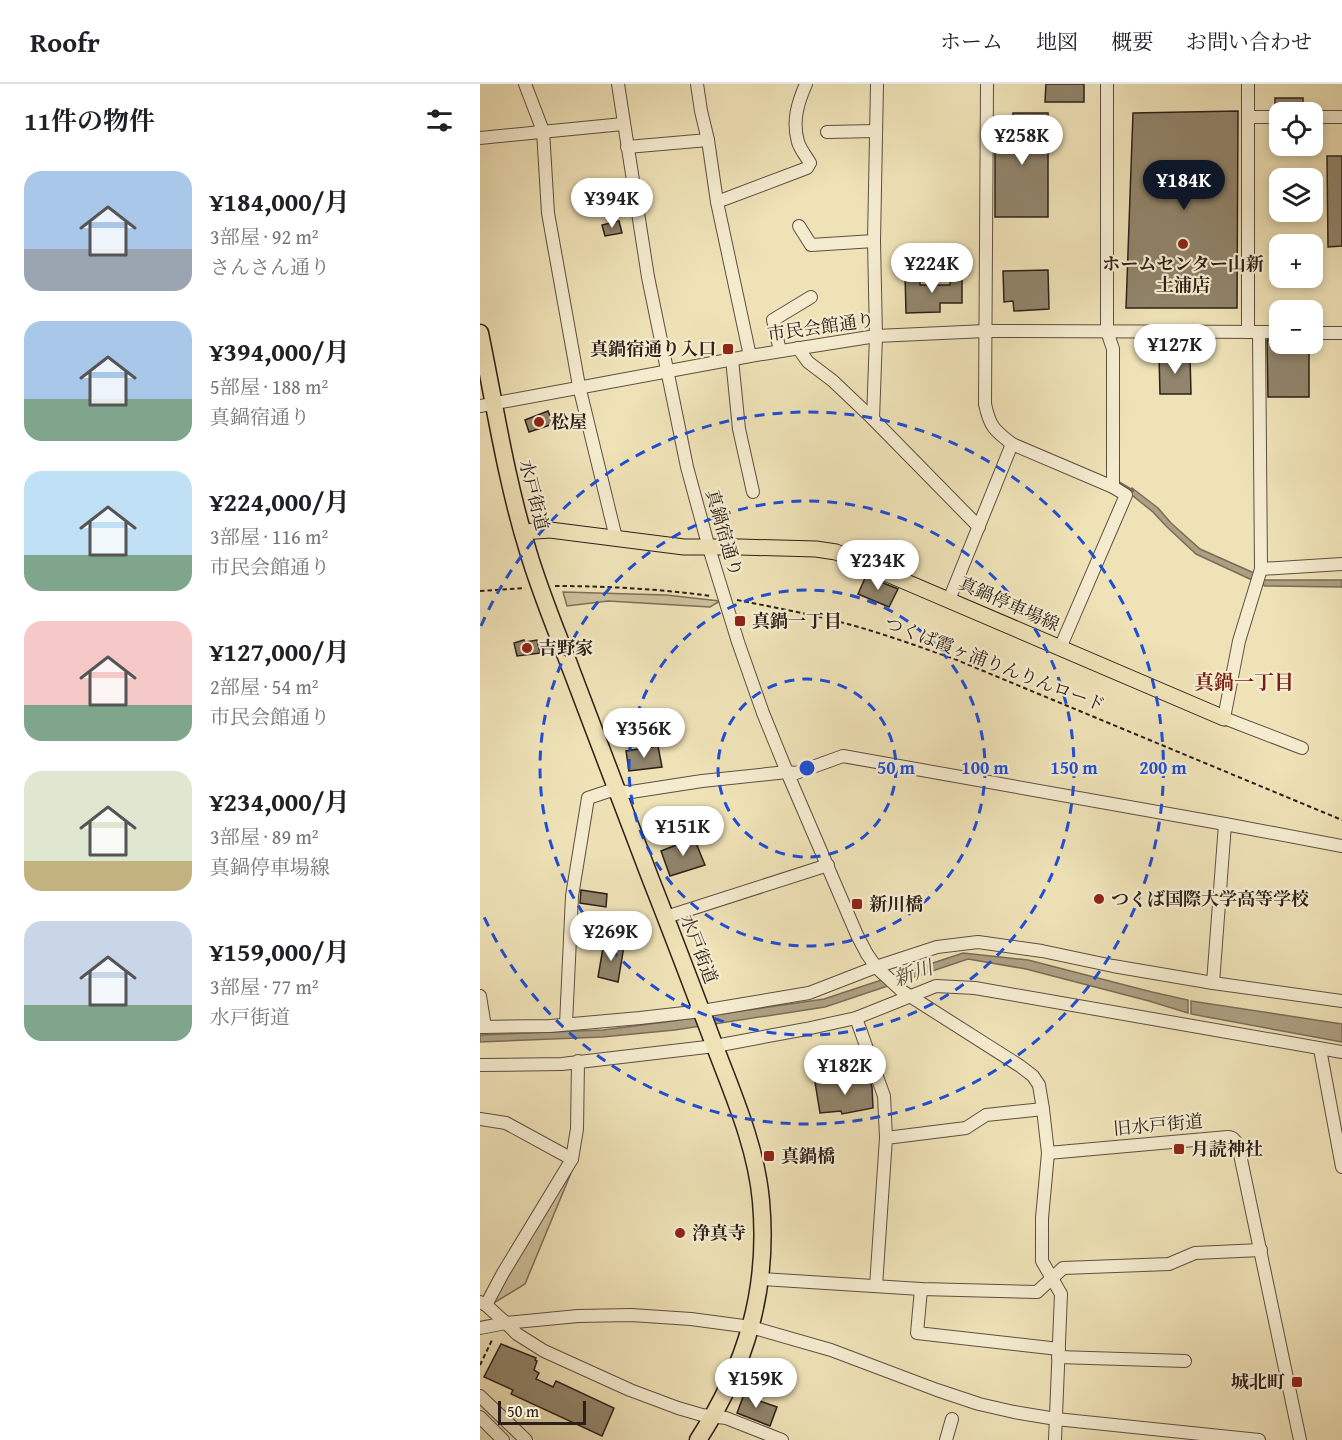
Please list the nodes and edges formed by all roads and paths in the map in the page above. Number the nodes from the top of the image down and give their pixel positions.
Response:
1 (525, 84) edge
2 (618, 84) edge
3 (697, 84) edge
4 (806, 84) edge
5 (877, 84) edge
6 (987, 84) edge
7 (1107, 84) edge
8 (1248, 84) edge
9 (1248, 117) junction
10 (1269, 117) edge
11 (1323, 117) edge
12 (1342, 117) edge
13 (623, 124) junction
14 (543, 131) junction
15 (876, 131) junction
16 (827, 132) dead end
17 (480, 138) edge
18 (708, 140) junction
19 (627, 147) junction
20 (717, 202) junction
21 (799, 226) dead end
22 (874, 241) junction
23 (811, 297) dead end
24 (986, 331) junction
25 (1107, 331) junction
26 (1254, 332) junction
27 (1269, 332) edge
28 (480, 333) edge
29 (1323, 333) edge
30 (1342, 333) edge
31 (876, 336) junction
32 (798, 348) junction
33 (780, 351) junction
34 (750, 356) junction
35 (732, 359) junction
36 (667, 371) junction
37 (579, 386) junction
38 (487, 404) edge
39 (873, 419) junction
40 (1012, 444) junction
41 (1113, 487) junction
42 (753, 492) dead end
43 (979, 527) junction
44 (522, 532) junction
45 (616, 538) junction
46 (709, 548) junction
47 (1342, 564) edge
48 (1261, 569) junction
49 (540, 586) junction
50 (480, 591) edge
51 (723, 598) junction
52 (949, 600) junction
53 (1060, 648) junction
54 (1224, 718) junction
55 (1302, 748) dead end
56 (786, 772) junction
57 (617, 791) junction
58 (1342, 820) edge
59 (1225, 824) junction
60 (1342, 846) edge
61 (828, 865) junction
62 (666, 917) junction
63 (880, 971) junction
64 (1213, 983) junction
65 (905, 993) junction
66 (480, 996) edge
67 (1342, 1001) edge
68 (702, 1013) junction
69 (856, 1018) junction
70 (567, 1024) junction
71 (483, 1027) edge
72 (714, 1043) junction
73 (1320, 1049) junction
74 (1342, 1052) edge
75 (578, 1061) junction
76 (480, 1065) edge
77 (1043, 1108) junction
78 (480, 1119) edge
79 (886, 1138) junction
80 (1340, 1148) edge
81 (1048, 1154) junction
82 (572, 1159) junction
83 (1342, 1167) edge
84 (1261, 1250) junction
85 (761, 1279) junction
86 (1051, 1279) junction
87 (876, 1286) junction
88 (921, 1288) junction
89 (483, 1304) edge
90 (506, 1323) junction
91 (751, 1327) junction
92 (480, 1328) edge
93 (495, 1336) dead end
94 (1058, 1353) junction
95 (1185, 1361) dead end
96 (480, 1365) edge
97 (480, 1396) edge
98 (480, 1417) edge
99 (713, 1417) junction
100 (951, 1419) dead end
101 (1056, 1419) junction
102 (503, 1440) edge
103 (526, 1440) edge
104 (698, 1440) edge
105 (782, 1440) edge
106 (946, 1440) edge
107 (1055, 1440) edge
108 (1259, 1440) edge
109 (1300, 1440) edge

1 - 14 street
2 - 13 street, 真鍋宿通り
3 - 18 street
4 - 20 street
5 - 15 street
6 - 24 street
7 - 25 street
8 - 9 street
9 - 10 street
9 - 26 street
11 - 12 street
13 - 14 street
13 - 19 street, 真鍋宿通り
14 - 17 street
14 - 37 street
15 - 16 street
15 - 22 street
18 - 19 street
18 - 20 street
19 - 36 street, 真鍋宿通り
20 - 34 street
21 - 22 street
22 - 31 street
23 - 33 street
24 - 25 street, 市民会館通り
24 - 31 street, 市民会館通り
24 - 40 street
25 - 26 street, 市民会館通り
25 - 41 street
26 - 27 street, 市民会館通り
26 - 48 street
28 - 38 highway, 水戸街道
29 - 30 street
31 - 32 street, 市民会館通り
31 - 39 street
32 - 33 street, 市民会館通り
32 - 39 street
33 - 34 street, 市民会館通り
34 - 35 street, 市民会館通り
35 - 36 street, 市民会館通り
35 - 42 street
36 - 37 street, 市民会館通り
36 - 46 street, 真鍋宿通り
37 - 38 street, 市民会館通り
37 - 45 street
38 - 44 highway, 水戸街道
39 - 43 street
40 - 41 street
40 - 43 street
41 - 53 street
43 - 52 street
44 - 45 main road, 真鍋停車場線
44 - 49 highway, 水戸街道
45 - 46 main road, 真鍋停車場線
46 - 51 street, 真鍋宿通り
46 - 52 main road, 真鍋停車場線
47 - 48 street
48 - 54 street
49 - 50 path, つくば霞ヶ浦りんりんロード
49 - 51 path, つくば霞ヶ浦りんりんロード
49 - 57 highway, 水戸街道
51 - 56 street, 真鍋宿通り
51 - 58 path, つくば霞ヶ浦りんりんロード
52 - 53 main road, 真鍋停車場線
53 - 54 main road, 真鍋停車場線
54 - 55 street
56 - 57 street
56 - 59 street
56 - 61 street, 真鍋宿通り
57 - 62 highway, 水戸街道
57 - 70 street
59 - 60 street
59 - 64 street
61 - 62 street
61 - 63 street, 真鍋宿通り
62 - 68 highway, 水戸街道
63 - 64 street
63 - 65 street
63 - 68 street
64 - 67 street
65 - 69 street
65 - 73 street
65 - 77 street
66 - 71 street
68 - 70 street
68 - 72 highway, 水戸街道
69 - 72 street
69 - 79 street
70 - 71 street
72 - 75 street
72 - 85 highway, 水戸街道
73 - 74 street
73 - 80 street
75 - 76 street
75 - 82 street
77 - 79 street
77 - 81 street
78 - 82 street
79 - 87 street
80 - 83 street
81 - 84 street, 旧水戸街道
81 - 86 street
82 - 89 street
84 - 86 street
84 - 109 street, 旧水戸街道
85 - 87 street
85 - 91 highway, 水戸街道
86 - 88 street
86 - 94 street
87 - 88 street
88 - 94 street
89 - 90 street
90 - 91 street
90 - 92 street
90 - 99 street
91 - 99 highway, 水戸街道
91 - 101 street
93 - 96 path
94 - 95 street
94 - 101 street
97 - 103 street
98 - 102 street
99 - 104 highway, 水戸街道
99 - 105 street
100 - 106 street
101 - 107 street
101 - 108 street

